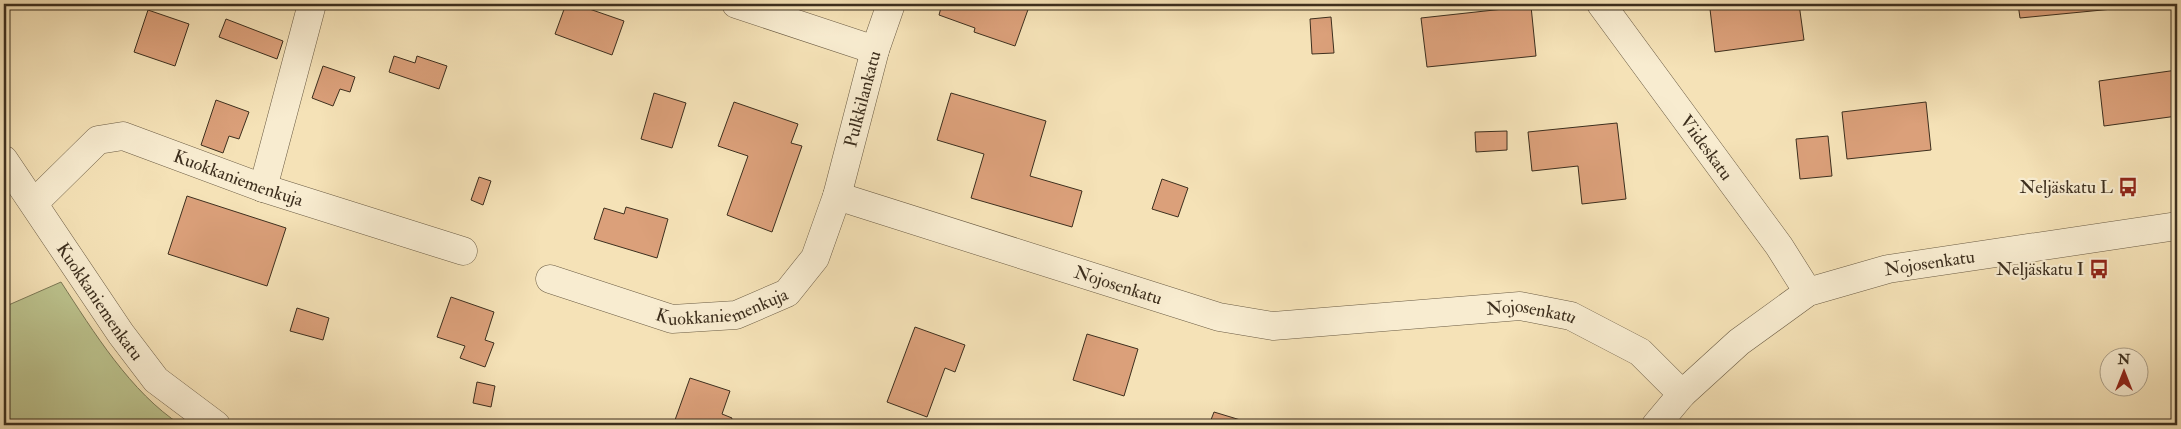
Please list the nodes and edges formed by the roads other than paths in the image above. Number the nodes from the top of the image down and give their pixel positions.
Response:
1 (312, 4) edge
2 (736, 4) edge
3 (891, 4) edge
4 (1601, 4) edge
5 (875, 50) junction
6 (4, 160) edge
7 (263, 188) junction
8 (836, 196) junction
9 (34, 203) junction
10 (2177, 226) edge
11 (463, 251) dead end
12 (550, 279) dead end
13 (1808, 292) junction
14 (1682, 394) junction
15 (216, 425) edge
16 (1656, 425) edge

1 - 7 street
2 - 5 street
3 - 5 street, Pulkkilankatu
4 - 13 street, Viideskatu
5 - 8 street, Pulkkilankatu
6 - 9 street, Kuokkaniemenkatu
7 - 9 street, Kuokkaniemenkuja
7 - 11 street, Kuokkaniemenkuja
8 - 12 street, Kuokkaniemenkuja
8 - 14 street, Nojosenkatu
9 - 15 street, Kuokkaniemenkatu
10 - 13 street, Nojosenkatu
13 - 14 street, Nojosenkatu
14 - 16 street

